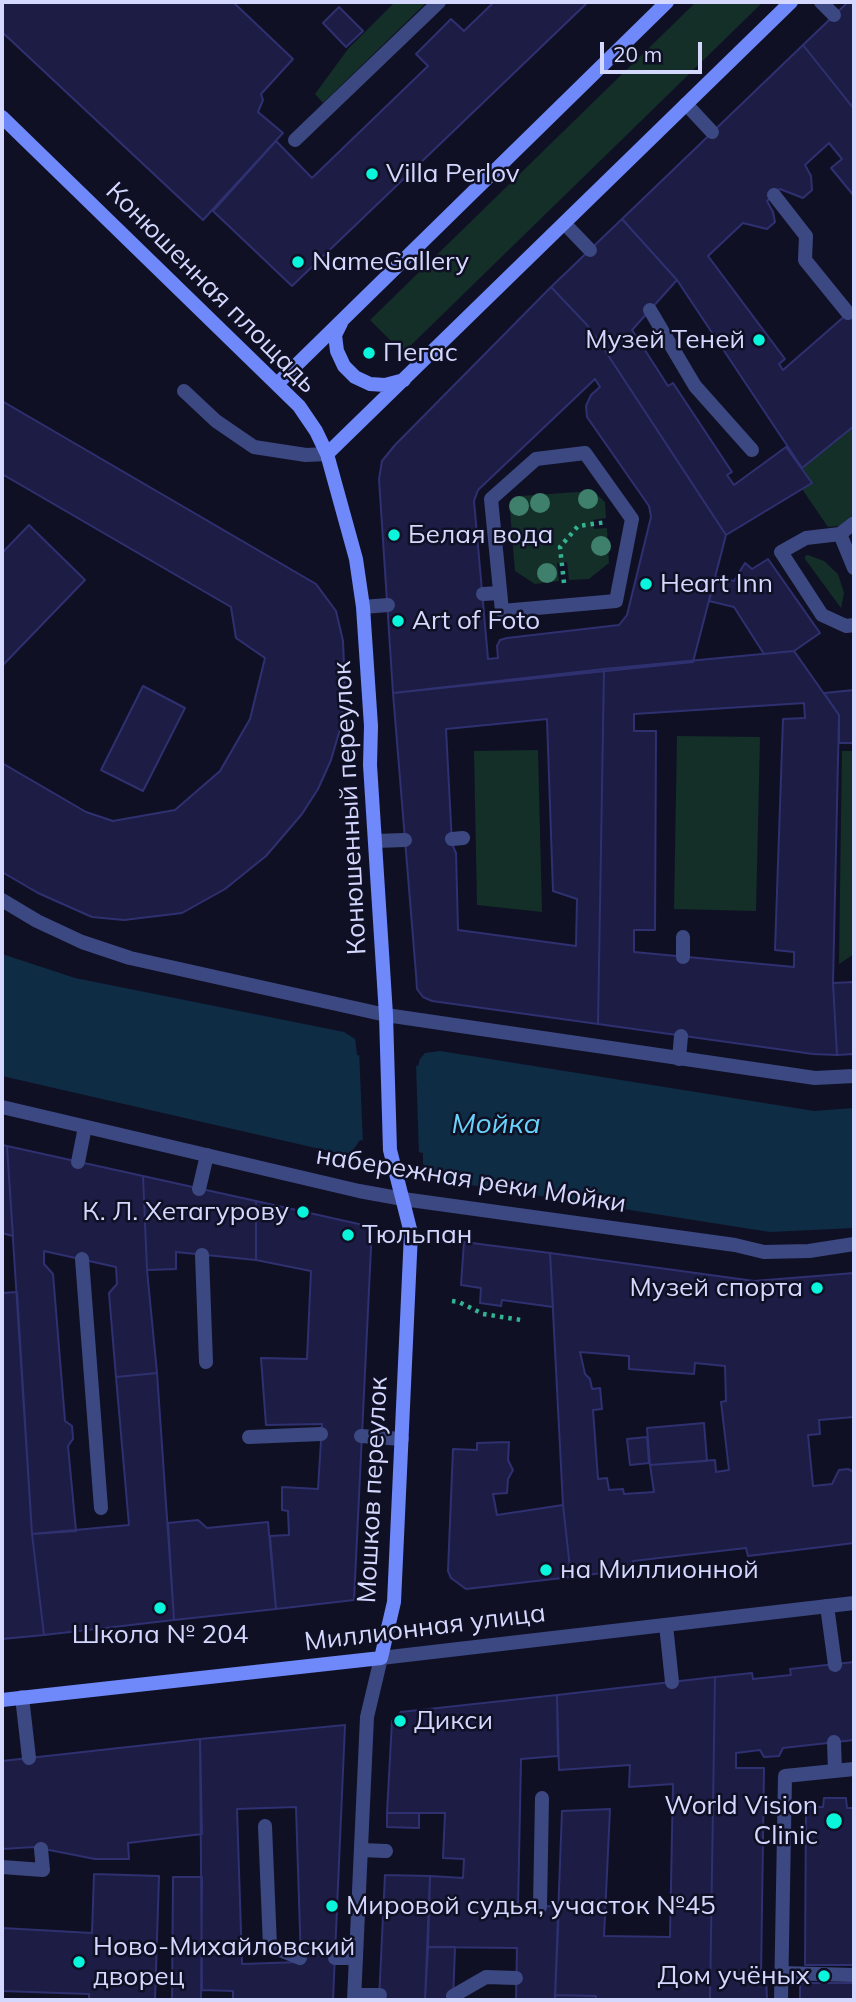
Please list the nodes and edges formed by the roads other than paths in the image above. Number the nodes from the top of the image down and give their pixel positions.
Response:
1 (439, 2) edge
2 (667, 2) edge
3 (791, 2) edge
4 (821, 2) edge
5 (834, 15) dead end
6 (687, 104) junction
7 (2, 117) edge
8 (712, 132) dead end
9 (295, 140) dead end
10 (774, 195) dead end
11 (565, 224) junction
12 (590, 250) dead end
13 (650, 310) dead end
14 (352, 311) junction
15 (848, 313) dead end
16 (413, 373) junction
17 (277, 384) junction
18 (184, 391) dead end
19 (752, 450) dead end
20 (327, 454) junction
21 (854, 523) edge
22 (840, 534) junction
23 (356, 559) joint
24 (854, 568) edge
25 (500, 593) junction
26 (482, 594) dead end
27 (388, 605) dead end
28 (363, 607) junction
29 (854, 625) edge
30 (405, 840) dead end
31 (375, 841) junction
32 (2, 900) edge
33 (684, 937) dead end
34 (683, 957) dead end
35 (386, 1015) junction
36 (681, 1036) dead end
37 (679, 1059) junction
38 (854, 1076) edge
39 (2, 1107) edge
40 (85, 1126) junction
41 (390, 1150) joint
42 (207, 1155) junction
43 (78, 1161) dead end
44 (199, 1189) dead end
45 (403, 1199) junction
46 (854, 1244) edge
47 (202, 1255) dead end
48 (82, 1259) dead end
49 (206, 1362) dead end
50 (321, 1434) dead end
51 (362, 1436) dead end
52 (249, 1437) dead end
53 (402, 1439) junction
54 (101, 1508) dead end
55 (854, 1603) edge
56 (827, 1606) junction
57 (666, 1625) junction
58 (381, 1658) junction
59 (835, 1665) dead end
60 (672, 1682) dead end
61 (22, 1697) junction
62 (2, 1700) edge
63 (834, 1742) dead end
64 (29, 1758) dead end
65 (854, 1769) edge
66 (835, 1771) junction
67 (542, 1798) dead end
68 (265, 1826) dead end
69 (41, 1849) dead end
70 (361, 1850) junction
71 (386, 1851) dead end
72 (2, 1867) edge
73 (540, 1907) dead end
74 (300, 1958) dead end
75 (335, 1958) dead end
76 (356, 1958) junction
77 (781, 1973) junction
78 (854, 1975) edge
79 (516, 1978) dead end
80 (380, 1995) dead end
81 (453, 1996) dead end
82 (354, 1997) edge
83 (781, 2000) edge

1 - 9 street
2 - 14 main road
3 - 6 main road
4 - 5 street
6 - 8 street
6 - 11 main road
7 - 17 main road, Конюшенная площадь
10 - 15 street
11 - 12 street
11 - 16 main road
13 - 19 street
14 - 16 main road
14 - 17 main road
16 - 20 main road
17 - 20 main road, Конюшенная площадь
18 - 20 street
20 - 23 main road, Конюшенная площадь
21 - 22 street
22 - 24 street
22 - 29 street
23 - 28 main road, Конюшенный переулок
25 - 25 street
25 - 26 street
27 - 28 street
28 - 31 main road, Конюшенный переулок
30 - 31 street
31 - 35 main road, Конюшенный переулок
32 - 35 street
33 - 34 street
35 - 37 street
35 - 41 main road, Конюшенный переулок
36 - 37 street
37 - 38 street
39 - 40 street, набережная реки Мойки
40 - 42 street, набережная реки Мойки
40 - 43 street
41 - 45 main road, Мошков переулок
42 - 44 street
42 - 45 street, набережная реки Мойки
45 - 46 street, набережная реки Мойки
45 - 53 main road, Мошков переулок
47 - 49 street
48 - 54 street
50 - 52 street
51 - 53 street
53 - 58 main road, Мошков переулок
55 - 56 street, Миллионная улица
56 - 57 street, Миллионная улица
56 - 59 street
57 - 58 street, Миллионная улица
57 - 60 street
58 - 61 main road, Миллионная улица
58 - 70 street, Мошков переулок
61 - 62 main road, Миллионная улица
61 - 64 street
63 - 66 street
65 - 66 street
66 - 77 street
67 - 73 street
68 - 74 street
69 - 72 street
70 - 71 street
70 - 76 street, Мошков переулок
75 - 76 street
76 - 82 street, Мошков переулок
77 - 78 street
77 - 83 street
79 - 81 street
80 - 82 street

